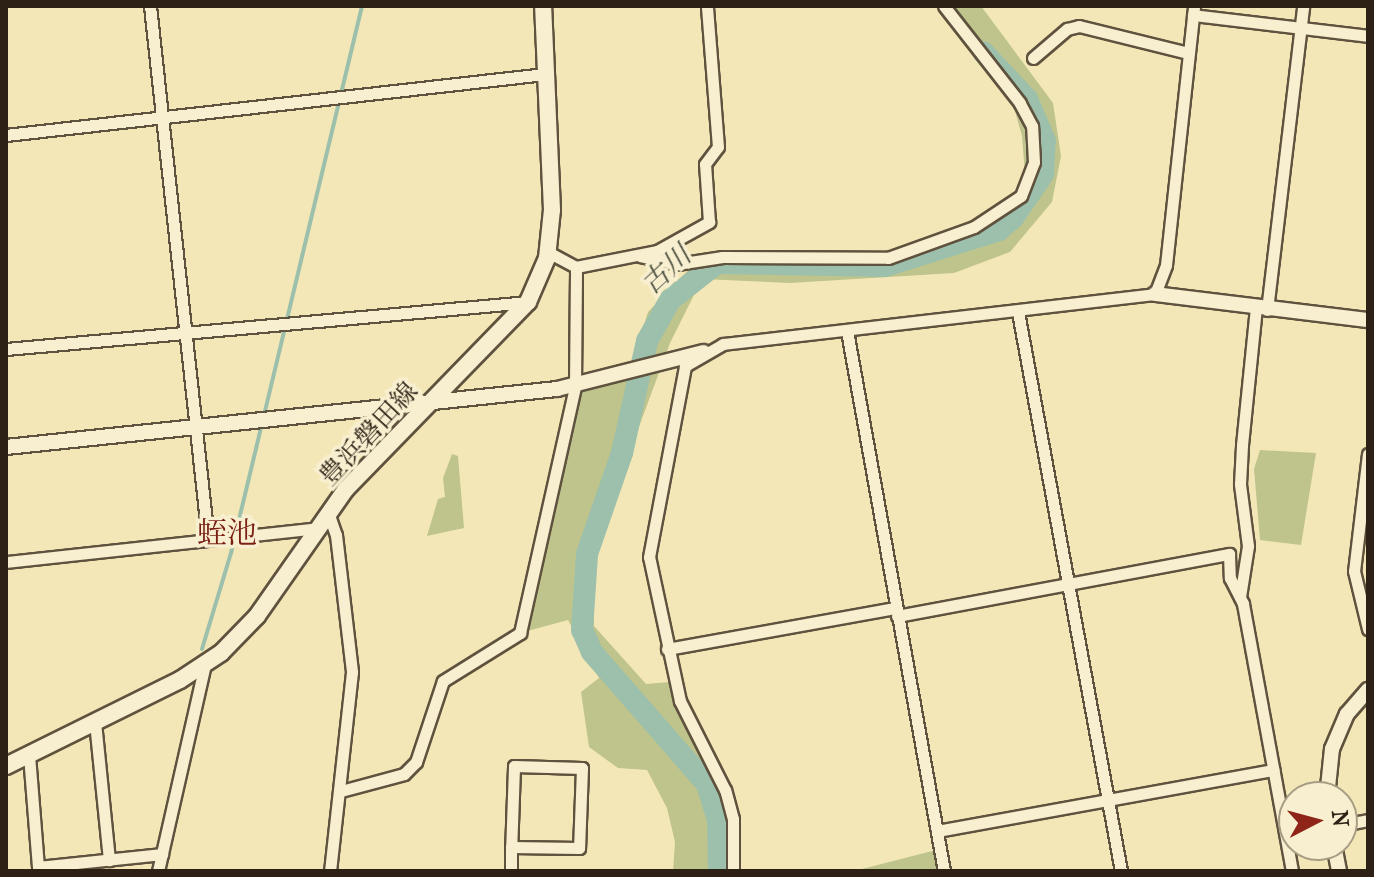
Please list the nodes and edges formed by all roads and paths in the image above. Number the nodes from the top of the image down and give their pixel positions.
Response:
1 (150, 6) edge
2 (543, 6) edge
3 (707, 6) edge
4 (944, 6) edge
5 (1303, 6) edge
6 (1194, 11) edge
7 (1300, 28) junction
8 (1368, 36) edge
9 (1188, 53) junction
10 (1033, 58) dead end
11 (545, 74) junction
12 (159, 119) junction
13 (6, 135) edge
14 (548, 252) junction
15 (640, 256) junction
16 (576, 267) junction
17 (1155, 294) junction
18 (528, 302) junction
19 (1261, 309) junction
20 (1018, 312) junction
21 (1368, 320) edge
22 (847, 331) junction
23 (182, 334) junction
24 (6, 349) edge
25 (703, 352) junction
26 (575, 386) junction
27 (432, 401) junction
28 (197, 425) junction
29 (6, 447) edge
30 (1368, 454) edge
31 (324, 522) junction
32 (208, 540) junction
33 (6, 562) edge
34 (1069, 584) junction
35 (1240, 597) junction
36 (896, 612) junction
37 (1368, 629) edge
38 (667, 649) junction
39 (205, 664) junction
40 (1368, 690) edge
41 (95, 722) junction
42 (29, 755) junction
43 (6, 766) edge
44 (1274, 770) junction
45 (1329, 781) edge
46 (341, 791) junction
47 (1109, 800) junction
48 (937, 831) junction
49 (511, 847) junction
50 (162, 854) junction
51 (109, 860) junction
52 (158, 871) edge
53 (330, 871) edge
54 (511, 871) edge
55 (733, 871) edge
56 (944, 871) edge
57 (1121, 871) edge
58 (1292, 871) edge

1 - 12 street
2 - 11 main road, 豊浜磐田線
3 - 15 street
4 - 15 street
5 - 7 street
6 - 7 street
6 - 9 street
7 - 8 street
7 - 19 street
9 - 10 street
9 - 17 street
11 - 12 street
11 - 14 main road, 豊浜磐田線
12 - 13 street
12 - 23 street
14 - 16 street
14 - 18 main road, 豊浜磐田線
15 - 16 street
16 - 26 street
17 - 19 street
17 - 20 street
18 - 23 street
18 - 27 main road, 豊浜磐田線
19 - 21 street
19 - 35 street
20 - 22 street
20 - 34 street
22 - 25 street
22 - 36 street
23 - 24 street
23 - 28 street
25 - 26 street
25 - 38 street
26 - 27 street
26 - 46 street
27 - 28 street
27 - 31 main road, 豊浜磐田線
28 - 29 street
28 - 32 street
30 - 37 street
31 - 32 street
31 - 39 main road, 豊浜磐田線
31 - 46 street
32 - 33 street
34 - 35 street
34 - 36 street
34 - 47 street
35 - 44 street
36 - 38 street
36 - 48 street
38 - 55 street
39 - 41 main road, 豊浜磐田線
39 - 50 street
40 - 45 street
41 - 42 main road, 豊浜磐田線
41 - 51 street
42 - 43 main road, 豊浜磐田線
42 - 51 street
44 - 47 street
44 - 58 street
46 - 53 street
47 - 48 street
47 - 57 street
48 - 56 street
49 - 49 street
49 - 54 street
50 - 51 street
50 - 52 street

